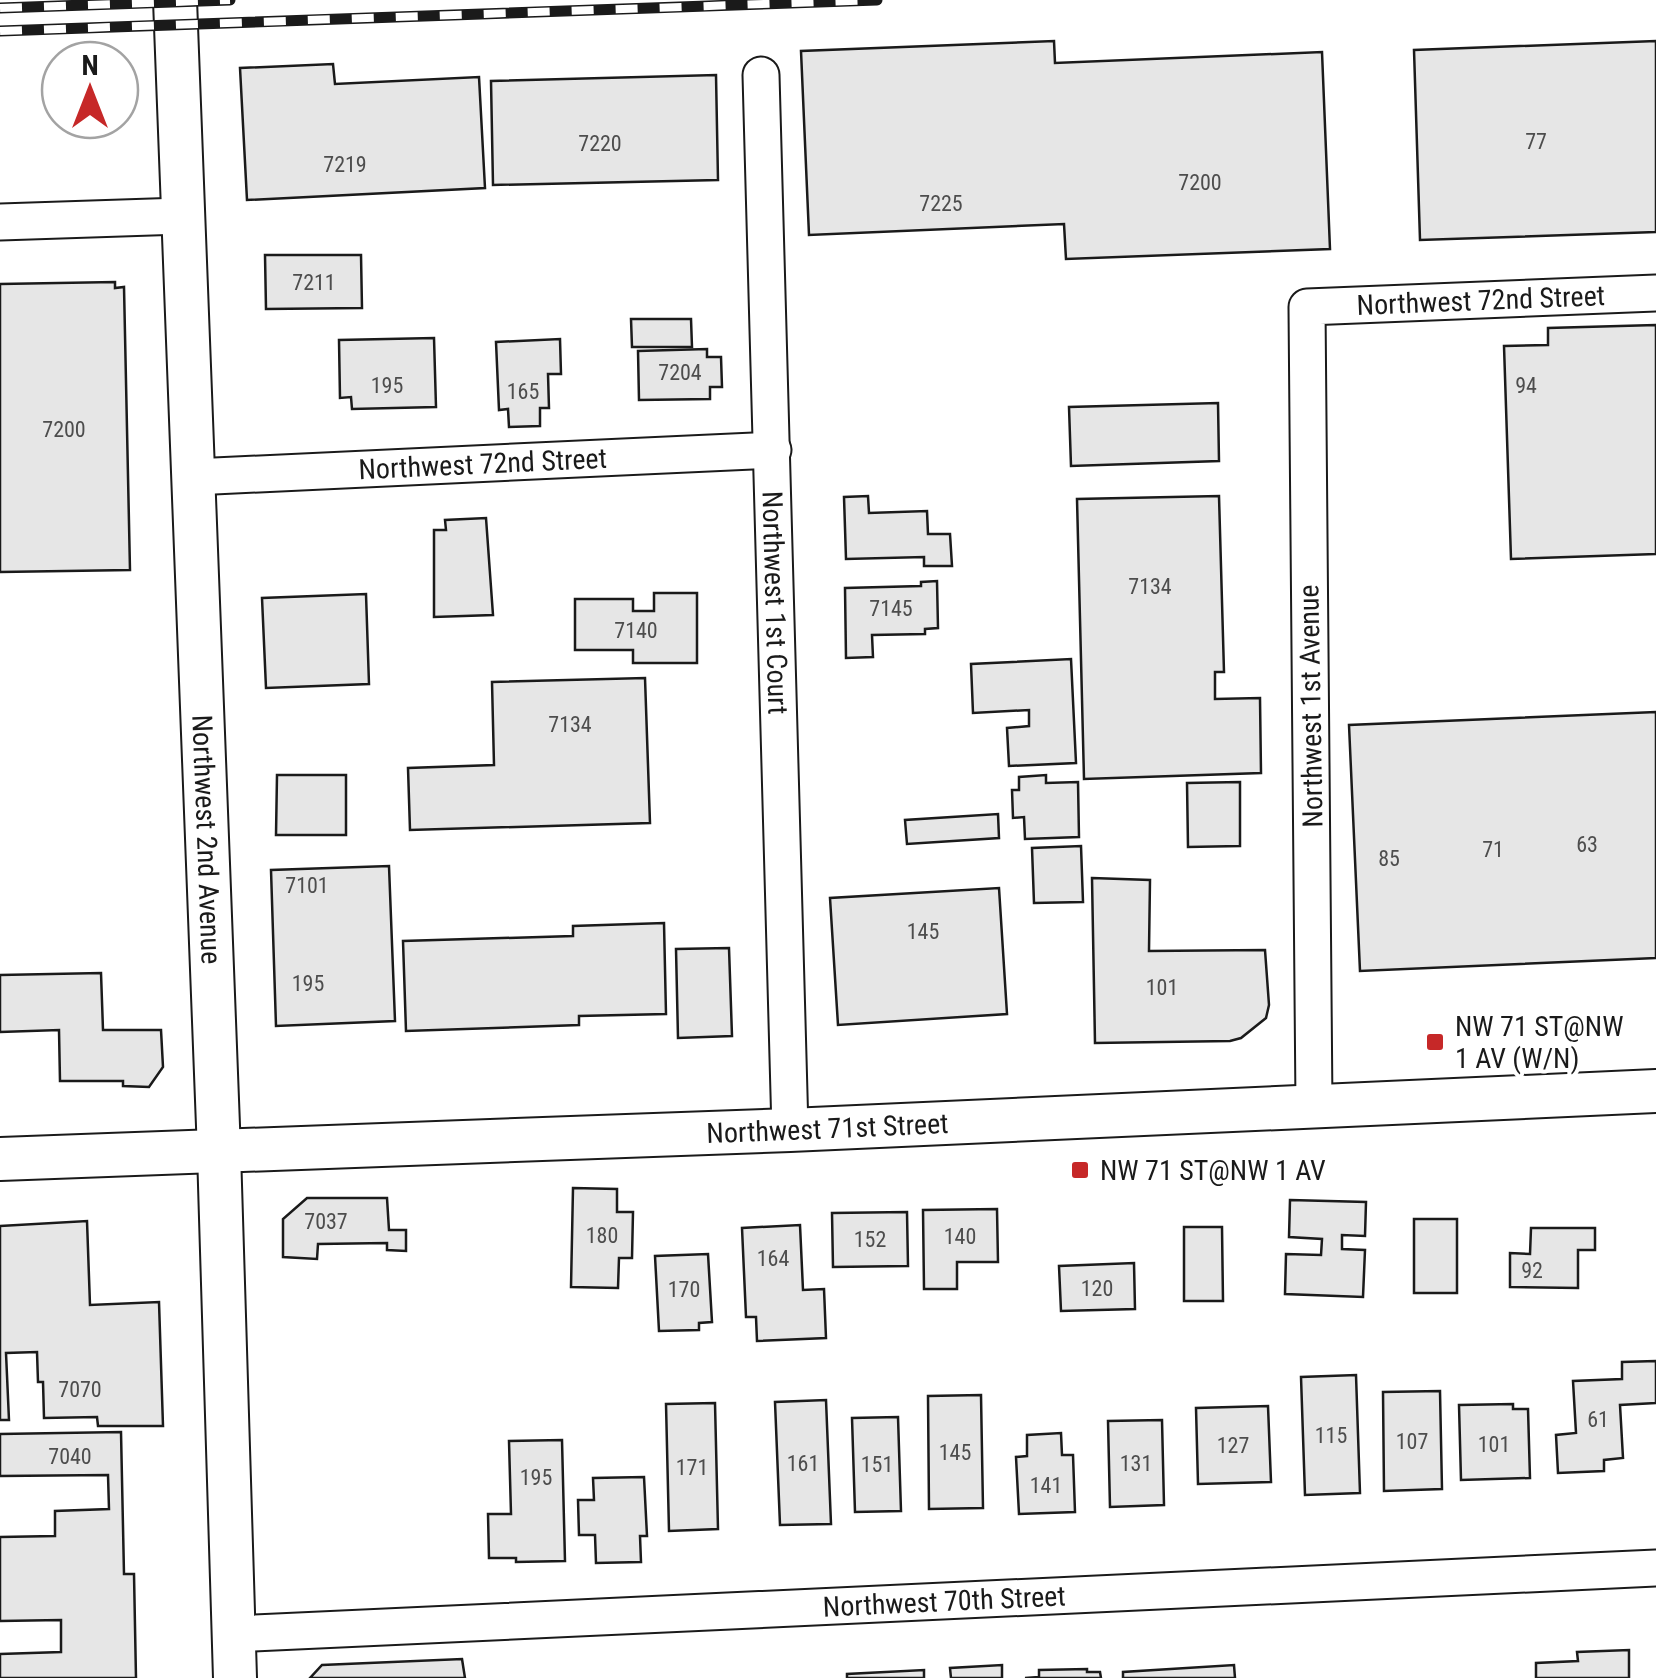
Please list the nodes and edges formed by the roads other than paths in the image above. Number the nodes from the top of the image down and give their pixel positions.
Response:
1 (175, 0) edge
2 (761, 75) dead end
3 (182, 216) junction
4 (0, 222) edge
5 (1656, 292) edge
6 (1307, 307) joint
7 (773, 450) junction
8 (194, 477) junction
9 (1656, 1090) edge
10 (1314, 1104) junction
11 (790, 1130) junction
12 (219, 1152) junction
13 (0, 1159) edge
14 (1656, 1568) edge
15 (232, 1634) junction
16 (235, 1678) edge

1 - 3 street, Northwest 2nd Avenue
2 - 7 street, Northwest 1st Court
3 - 4 street
3 - 8 street, Northwest 2nd Avenue
5 - 6 street, Northwest 72nd Street
6 - 10 street, Northwest 1st Avenue
7 - 8 street, Northwest 72nd Street
7 - 11 street, Northwest 1st Court
8 - 12 street, Northwest 2nd Avenue
9 - 10 street, Northwest 71st Street
10 - 11 street, Northwest 71st Street
11 - 12 street, Northwest 71st Street
12 - 13 street, Northwest 71st Street
12 - 15 street, Northwest 2nd Avenue
14 - 15 street, Northwest 70th Street
15 - 16 street, Northwest 2nd Avenue

